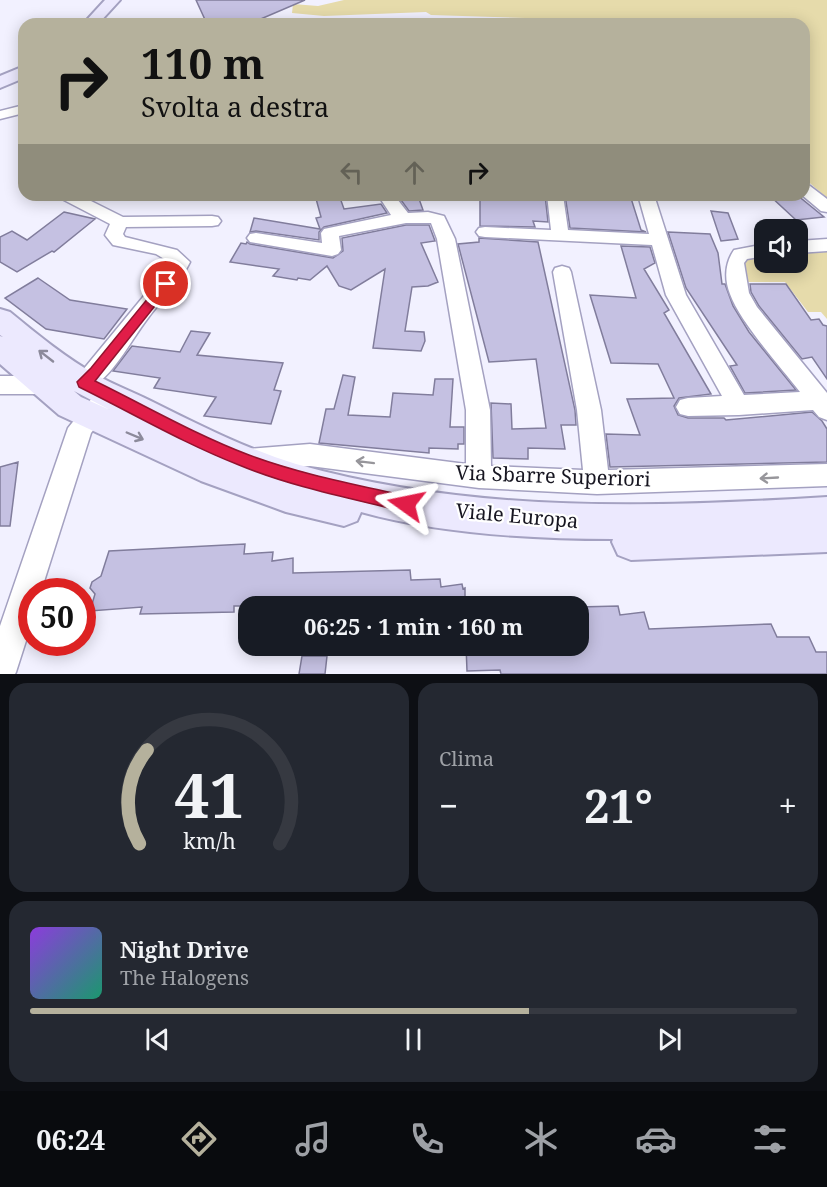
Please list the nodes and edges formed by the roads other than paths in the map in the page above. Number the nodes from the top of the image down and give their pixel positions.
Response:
1 (113, 0) edge
2 (96, 18) edge
3 (18, 74) edge
4 (0, 83) edge
5 (18, 110) edge
6 (0, 115) edge
7 (810, 194) edge
8 (78, 201) edge
9 (389, 201) edge
10 (556, 201) edge
11 (648, 201) edge
12 (827, 207) edge
13 (404, 218) junction
14 (212, 221) dead end
15 (120, 222) junction
16 (485, 232) dead end
17 (560, 235) junction
18 (256, 238) dead end
19 (660, 240) junction
20 (827, 244) edge
21 (808, 246) edge
22 (754, 252) edge
23 (562, 272) dead end
24 (0, 319) edge
25 (0, 347) edge
26 (44, 384) junction
27 (0, 385) edge
28 (95, 398) junction
29 (823, 405) edge
30 (739, 406) junction
31 (688, 407) dead end
32 (244, 460) junction
33 (827, 475) edge
34 (479, 477) junction
35 (597, 482) junction
36 (827, 514) edge
37 (827, 534) edge
38 (0, 672) edge

1 - 2 main road
3 - 4 main road
5 - 6 street
7 - 12 street
8 - 15 street
9 - 13 street
10 - 17 street
11 - 19 street
13 - 18 street
13 - 34 street
14 - 15 street
15 - 28 street
16 - 17 street
17 - 19 street
19 - 30 street
20 - 21 street
22 - 29 street
23 - 35 street
28 -> 24 main road, Viale Europa
25 - 26 main road, Viale Europa
26 - 27 street
26 - 28 main road, Viale Europa
28 - 32 main road, Viale Europa
28 -> 37 main road, Viale Europa
28 - 38 street
29 - 30 street
30 - 31 street
34 -> 32 street, Via Sbarre Superiori
32 - 36 main road, Viale Europa
33 -> 35 street, Via Sbarre Superiori
34 - 35 street, Via Sbarre Superiori

